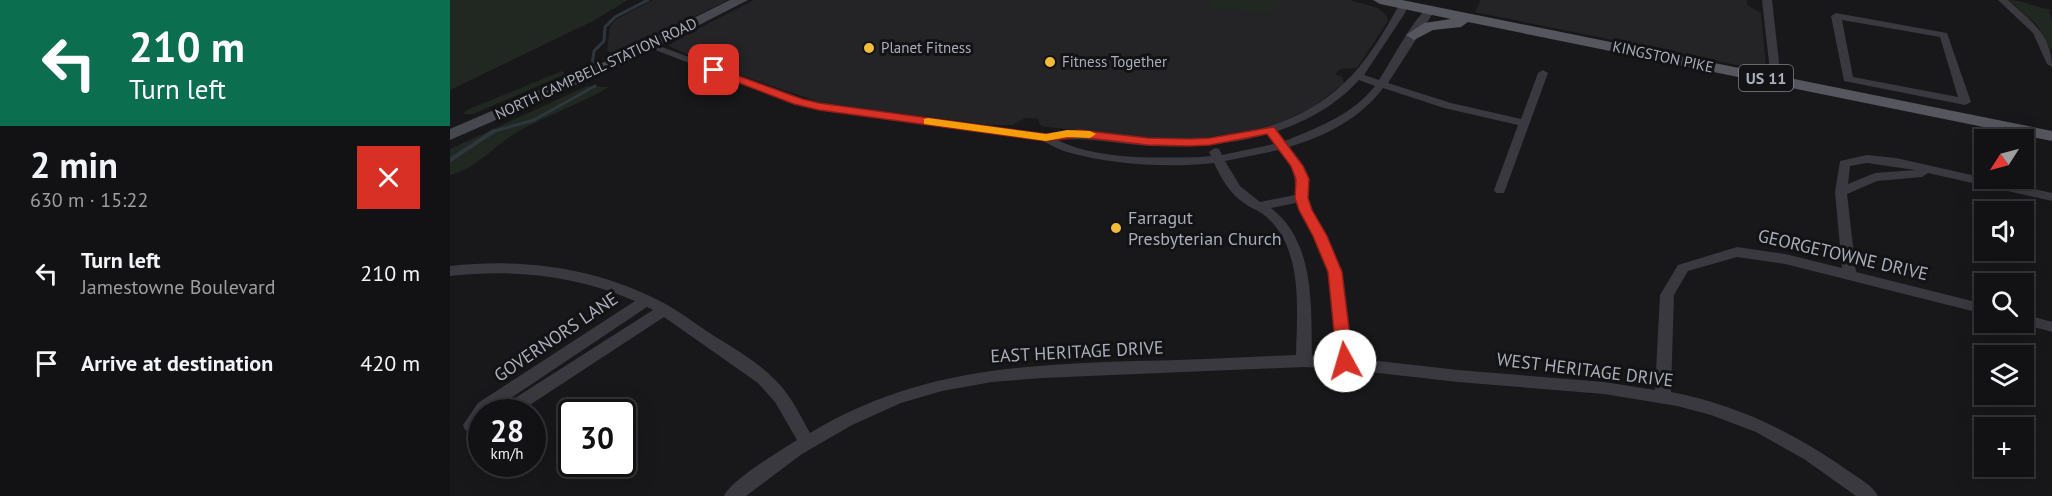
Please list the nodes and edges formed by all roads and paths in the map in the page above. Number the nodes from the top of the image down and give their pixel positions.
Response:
1 (741, 0) edge
2 (1380, 0) edge
3 (1767, 0) edge
4 (2003, 0) edge
5 (1403, 5) junction
6 (1430, 10) junction
7 (1481, 21) junction
8 (1414, 35) junction
9 (650, 46) junction
10 (2052, 64) edge
11 (1543, 73) dead end
12 (1356, 76) junction
13 (1776, 80) junction
14 (1382, 85) junction
15 (1850, 87) junction
16 (1524, 123) junction
17 (1270, 130) junction
18 (450, 135) edge
19 (2052, 136) edge
20 (1046, 138) junction
21 (1210, 141) junction
22 (1283, 146) junction
23 (1218, 159) junction
24 (1934, 171) junction
25 (1500, 190) dead end
26 (1841, 192) junction
27 (2052, 197) edge
28 (1301, 198) junction
29 (1258, 206) junction
30 (450, 271) edge
31 (1849, 273) junction
32 (647, 300) junction
33 (1974, 306) edge
34 (664, 310) junction
35 (2034, 322) edge
36 (2052, 327) edge
37 (1304, 361) junction
38 (1345, 361) junction
39 (1662, 396) junction
40 (498, 399) edge
41 (527, 399) edge
42 (807, 443) junction
43 (733, 496) edge
44 (1869, 496) edge

1 - 9 main road, NORTH CAMPBELL STATION ROAD
2 - 5 main road, KINGSTON PIKE / US 11
3 - 13 street
4 - 10 street
5 - 6 main road, KINGSTON PIKE / US 11
5 - 12 street
6 - 7 main road, KINGSTON PIKE / US 11
6 - 8 street
7 - 8 main road
7 - 13 main road, KINGSTON PIKE / US 11
8 - 14 street
9 - 18 main road, NORTH CAMPBELL STATION ROAD
9 - 20 street
11 - 16 street
12 - 14 street
12 - 17 street
13 - 15 main road, KINGSTON PIKE / US 11
14 - 16 street
14 - 22 street
15 - 15 street
15 - 19 main road, KINGSTON PIKE / US 11
16 - 25 street
17 - 21 street
17 - 22 street
20 - 21 street
20 - 23 street
21 - 23 street
22 - 23 street
22 - 28 street
23 - 29 street
24 - 26 street
24 - 26 street
24 - 27 street
26 - 31 street
28 - 29 street
28 - 38 street
29 - 37 street
30 - 32 street
31 - 33 street, GEORGETOWNE DRIVE
31 - 39 street, GEORGETOWNE DRIVE
32 - 34 street
32 - 40 street, GOVERNORS LANE
34 - 41 street, GOVERNORS LANE
34 - 42 street
35 - 36 street
37 - 38 street, EAST HERITAGE DRIVE
37 - 42 street, EAST HERITAGE DRIVE
38 - 39 street, WEST HERITAGE DRIVE
39 - 44 street, WEST HERITAGE DRIVE
42 - 43 street, EAST HERITAGE DRIVE

